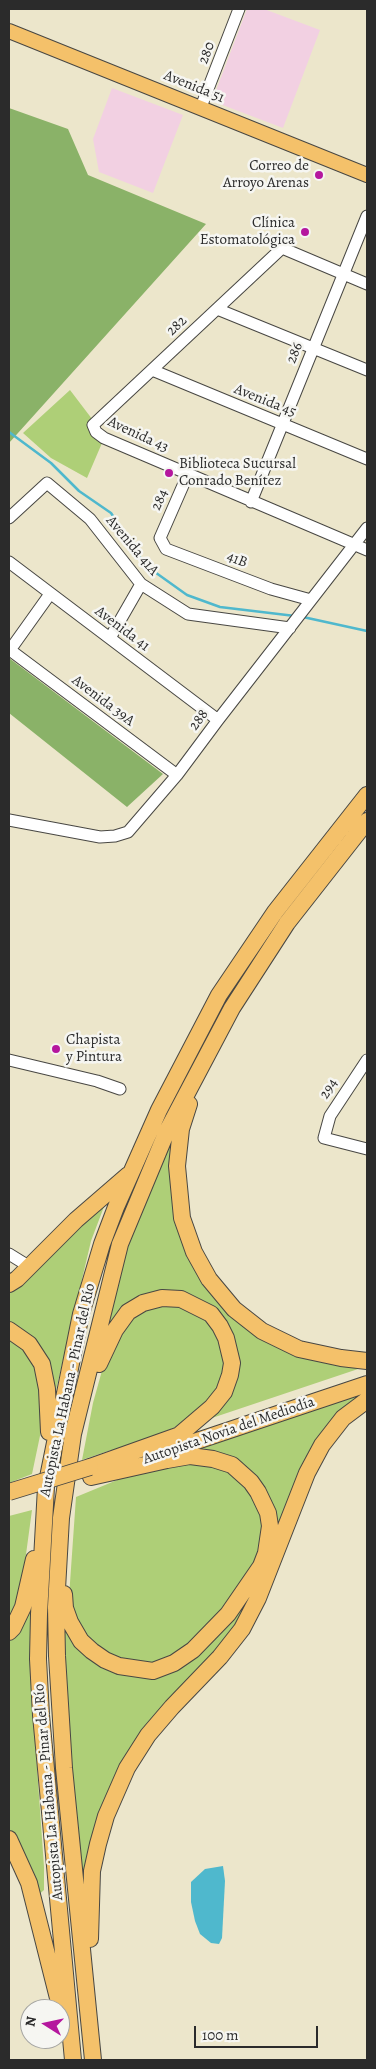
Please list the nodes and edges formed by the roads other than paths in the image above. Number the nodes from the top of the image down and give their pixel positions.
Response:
1 (239, 9) edge
2 (9, 30) edge
3 (201, 108) junction
4 (367, 175) edge
5 (367, 216) edge
6 (344, 274) junction
7 (367, 284) edge
8 (217, 309) junction
9 (314, 348) junction
10 (152, 370) junction
11 (367, 370) edge
12 (283, 424) junction
13 (93, 425) joint
14 (367, 459) edge
15 (188, 474) junction
16 (251, 502) junction
17 (9, 518) edge
18 (367, 528) edge
19 (160, 538) joint
20 (355, 544) junction
21 (367, 550) edge
22 (9, 562) edge
23 (141, 584) junction
24 (50, 594) junction
25 (308, 604) junction
26 (290, 628) junction
27 (110, 638) junction
28 (218, 720) junction
29 (178, 775) junction
30 (367, 795) edge
31 (9, 820) edge
32 (367, 821) edge
33 (232, 1008) junction
34 (9, 1060) edge
35 (367, 1060) edge
36 (120, 1089) dead end
37 (367, 1150) edge
38 (132, 1172) junction
39 (9, 1254) edge
40 (30, 1267) junction
41 (9, 1284) edge
42 (9, 1330) edge
43 (367, 1361) edge
44 (367, 1375) edge
45 (367, 1384) edge
46 (367, 1400) edge
47 (73, 1434) junction
48 (178, 1436) junction
49 (49, 1467) junction
50 (90, 1472) junction
51 (9, 1492) edge
52 (9, 1501) edge
53 (61, 1518) junction
54 (42, 1520) junction
55 (9, 1632) edge
56 (9, 1839) edge
57 (86, 1988) junction
58 (72, 2052) edge
59 (93, 2060) edge

1 - 3 street, 280
2 - 3 main road, Avenida 51
3 - 4 main road, Avenida 51
5 - 6 street, 286
6 - 7 street
6 - 8 street, 282
6 - 9 street, 286
8 - 9 street
8 - 10 street, 282
9 - 11 street
9 - 12 street, 286
10 - 12 street, Avenida 45
10 - 13 street, 282
12 - 14 street, Avenida 45
12 - 16 street, 286
13 - 15 street, Avenida 43
15 - 16 street, Avenida 43
15 - 19 street, 284
16 - 20 street, Avenida 43
17 - 23 street, Avenida 41A
18 - 20 street, 288
19 - 25 street, 41B
20 - 21 street, Avenida 43
20 - 25 street, 288
22 - 24 street, Avenida 41
23 - 26 street, Avenida 41A
23 - 27 street
24 - 27 street, Avenida 41
24 - 29 street, Avenida 39A
25 - 26 street, 288
26 - 28 street, 288
27 - 28 street, Avenida 41
28 - 29 street, 288
29 - 31 street, 288
30 - 38 highway, Autopista La Habana - Pinar del Río
32 - 33 highway, Autopista La Habana - Pinar del Río
33 - 43 highway
33 - 47 highway, Autopista La Habana - Pinar del Río
34 - 36 street
35 - 37 street, 294
38 - 40 highway
38 - 49 highway, Autopista La Habana - Pinar del Río
39 - 40 street
40 - 41 highway
42 - 49 highway
44 - 48 highway, Autopista Novia del Mediodía
45 - 50 highway, Autopista Novia del Mediodía
46 - 57 highway
47 - 48 highway
47 - 53 highway, Autopista La Habana - Pinar del Río
48 - 50 highway, Autopista Novia del Mediodía
49 - 54 highway, Autopista La Habana - Pinar del Río
50 - 51 highway, bridge
50 - 52 highway
50 - 53 highway
53 - 57 highway, Autopista La Habana - Pinar del Río
54 - 55 highway
54 - 58 highway, Autopista La Habana - Pinar del Río
56 - 58 highway
57 - 59 highway, Autopista La Habana - Pinar del Río

